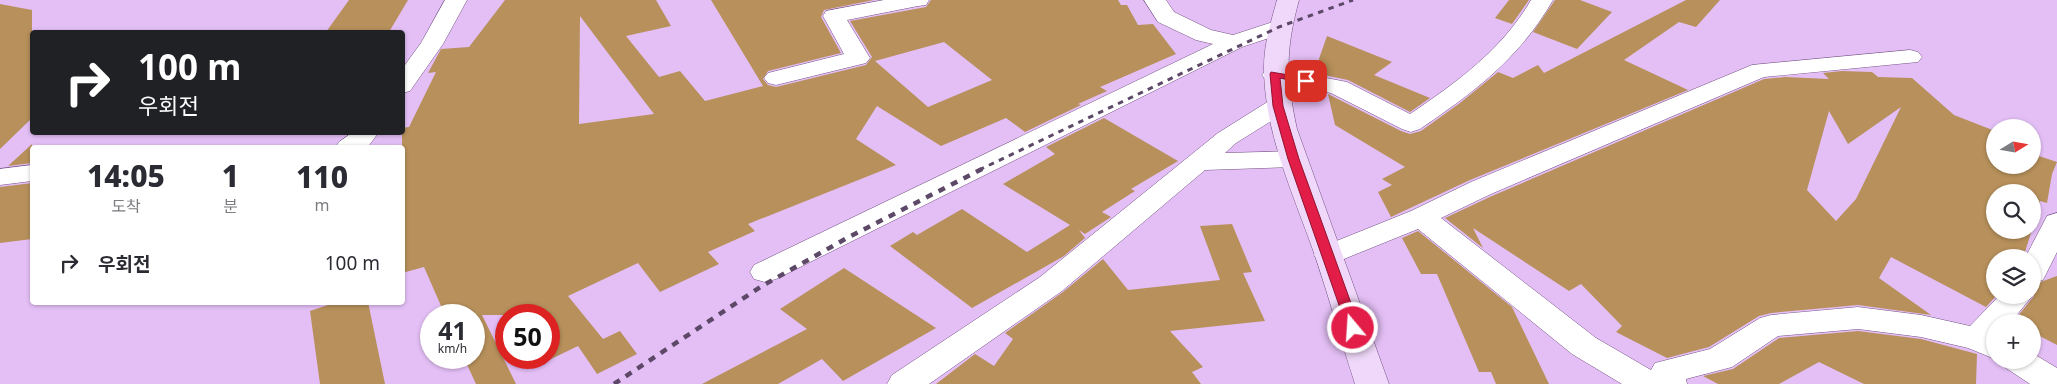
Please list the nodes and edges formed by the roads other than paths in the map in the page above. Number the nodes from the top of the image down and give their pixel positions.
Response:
1 (456, 0) edge
2 (918, 0) edge
3 (1154, 0) edge
4 (1288, 0) edge
5 (1542, 0) edge
6 (1279, 27) junction
7 (1234, 42) junction
8 (1910, 57) dead end
9 (1274, 74) junction
10 (776, 78) dead end
11 (405, 82) edge
12 (1278, 106) junction
13 (364, 135) edge
14 (353, 145) edge
15 (1294, 159) junction
16 (1198, 162) junction
17 (30, 173) edge
18 (0, 177) edge
19 (1421, 217) junction
20 (2057, 222) edge
21 (1329, 255) junction
22 (2041, 255) edge
23 (764, 272) dead end
24 (1986, 343) edge
25 (2032, 369) edge
26 (904, 384) edge
27 (1372, 384) edge
28 (1648, 384) edge
29 (1670, 384) edge
30 (2056, 384) edge

1 - 11 street
2 - 10 street
3 - 7 street
4 - 6 main road
5 - 9 street
6 - 7 street
6 - 9 main road
7 - 23 street
8 - 19 street
9 - 12 main road
12 - 15 main road
12 - 16 street
13 - 14 street
15 - 16 street
15 - 21 main road
16 - 26 street
17 - 18 street
19 - 21 street
19 - 28 street
20 - 22 street
21 - 27 main road
24 - 29 street
25 - 30 street

